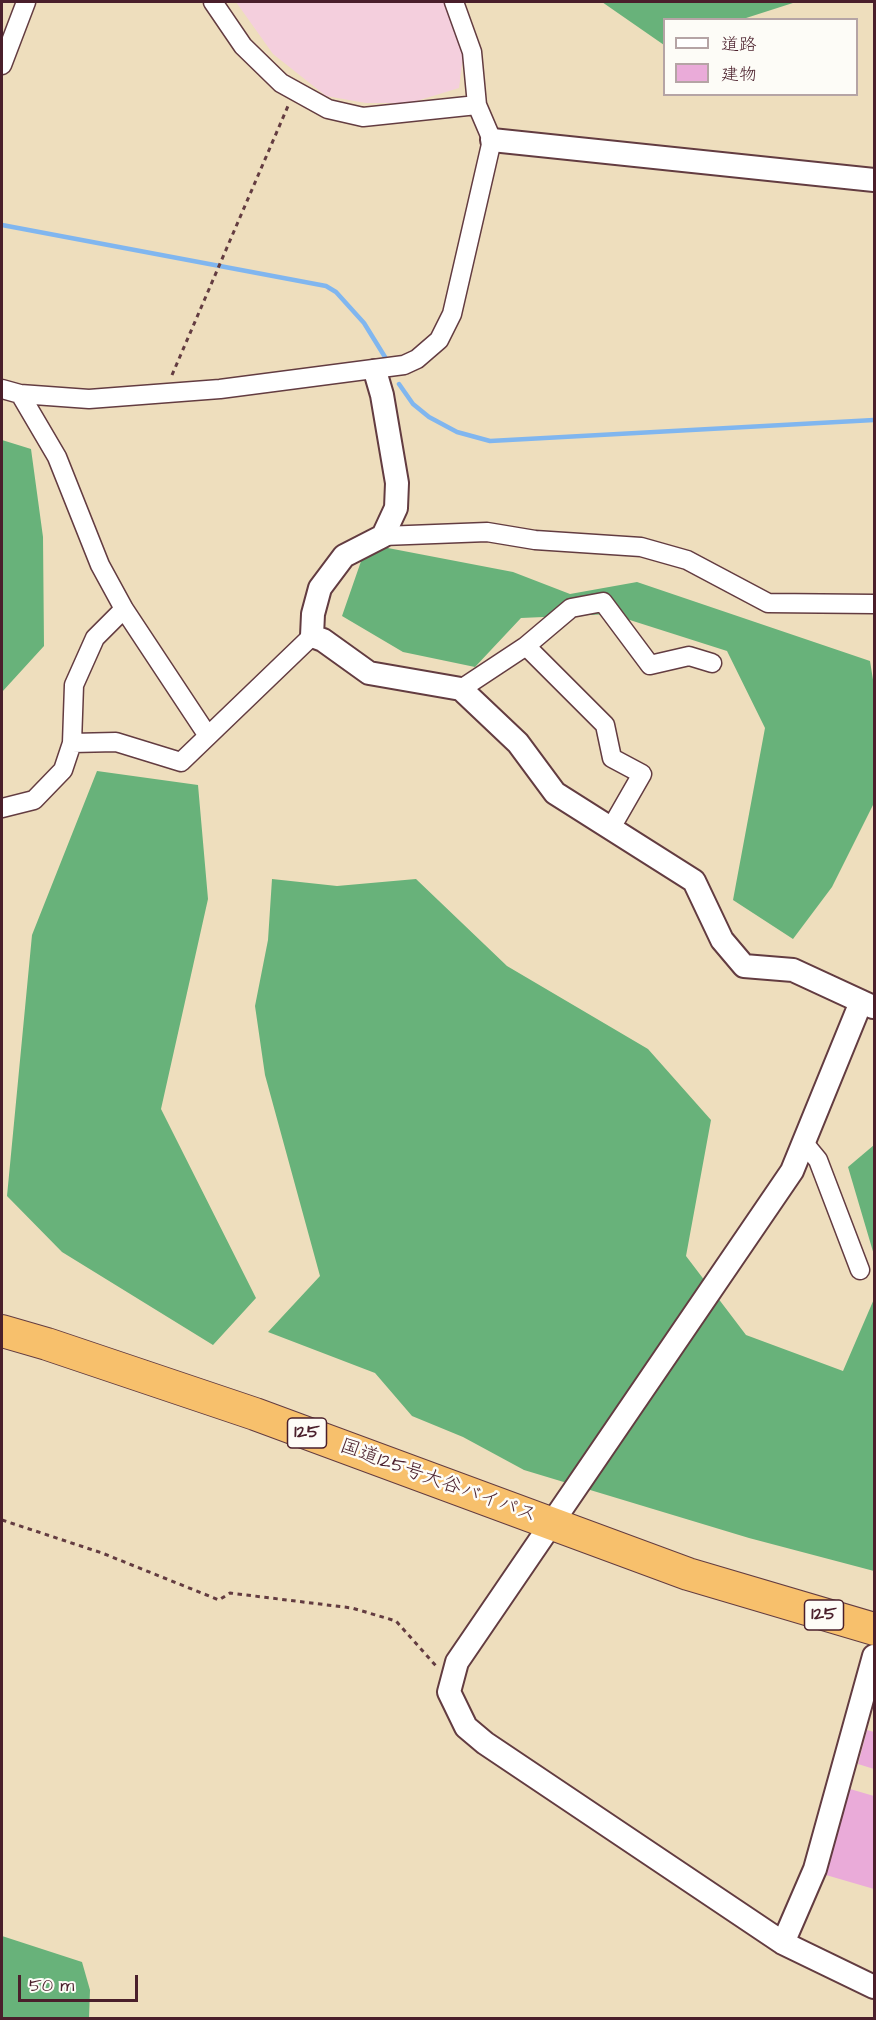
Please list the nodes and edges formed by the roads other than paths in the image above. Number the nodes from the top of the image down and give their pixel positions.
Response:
1 (26, 2) edge
2 (213, 2) edge
3 (454, 2) edge
4 (5, 45) edge
5 (2, 65) edge
6 (477, 105) junction
7 (492, 140) junction
8 (874, 180) edge
9 (375, 371) junction
10 (2, 389) edge
11 (20, 394) junction
12 (383, 536) junction
13 (874, 604) edge
14 (124, 609) junction
15 (312, 636) junction
16 (526, 646) junction
17 (712, 663) dead end
18 (460, 689) junction
19 (208, 736) junction
20 (72, 743) junction
21 (2, 808) edge
22 (611, 828) junction
23 (868, 1005) edge
24 (804, 1143) junction
25 (860, 1270) dead end
26 (2, 1331) edge
27 (551, 1524) junction
28 (874, 1629) edge
29 (874, 1656) edge
30 (783, 1943) junction
31 (874, 1987) edge

1 - 4 street
2 - 6 street
3 - 6 street
4 - 5 street
6 - 7 street
7 - 8 street
7 - 9 street
9 - 11 street
9 - 12 street
10 - 11 street
11 - 14 street
12 - 13 street
12 - 15 street
14 - 19 street
14 - 20 street
15 - 18 street
15 - 19 street
16 - 17 street
16 - 18 street
16 - 22 street
18 - 22 street
19 - 20 street
20 - 21 street
22 - 23 street
23 - 24 street
24 - 25 street
24 - 27 street
26 - 27 highway, 国道125号大谷バイパス / 125
27 - 28 highway, 国道125号大谷バイパス / 125
27 - 30 street
29 - 30 street
30 - 31 street

